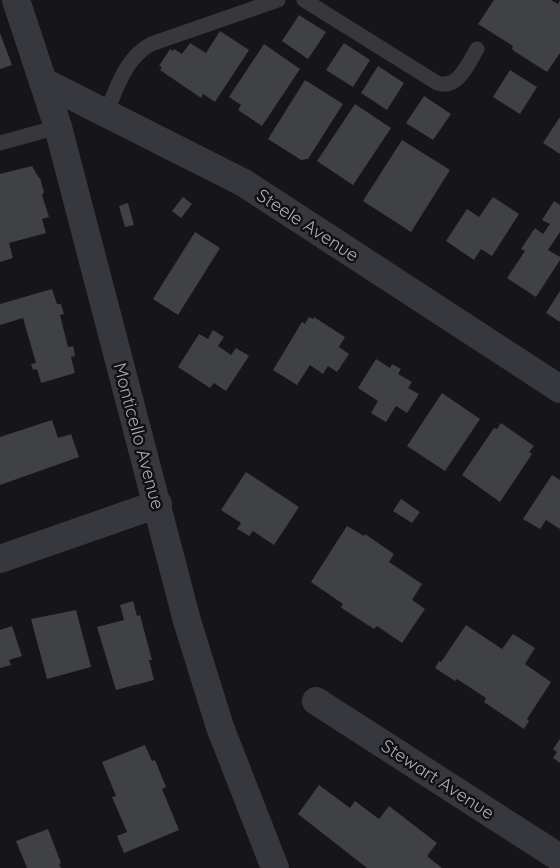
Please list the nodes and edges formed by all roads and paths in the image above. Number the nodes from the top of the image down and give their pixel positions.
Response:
1 (16, 0) edge
2 (304, 0) edge
3 (272, 1) edge
4 (477, 49) dead end
5 (44, 82) junction
6 (106, 113) junction
7 (57, 127) junction
8 (0, 143) edge
9 (560, 389) edge
10 (158, 504) junction
11 (0, 559) edge
12 (316, 701) dead end
13 (560, 858) edge
14 (275, 868) edge

1 - 5 street, Monticello Avenue
2 - 4 lane
3 - 6 lane
5 - 6 street, Steele Avenue
5 - 7 street, Monticello Avenue
6 - 9 street, Steele Avenue
7 - 8 lane
7 - 10 street, Monticello Avenue
10 - 11 street
10 - 14 street, Monticello Avenue
12 - 13 street, Stewart Avenue

